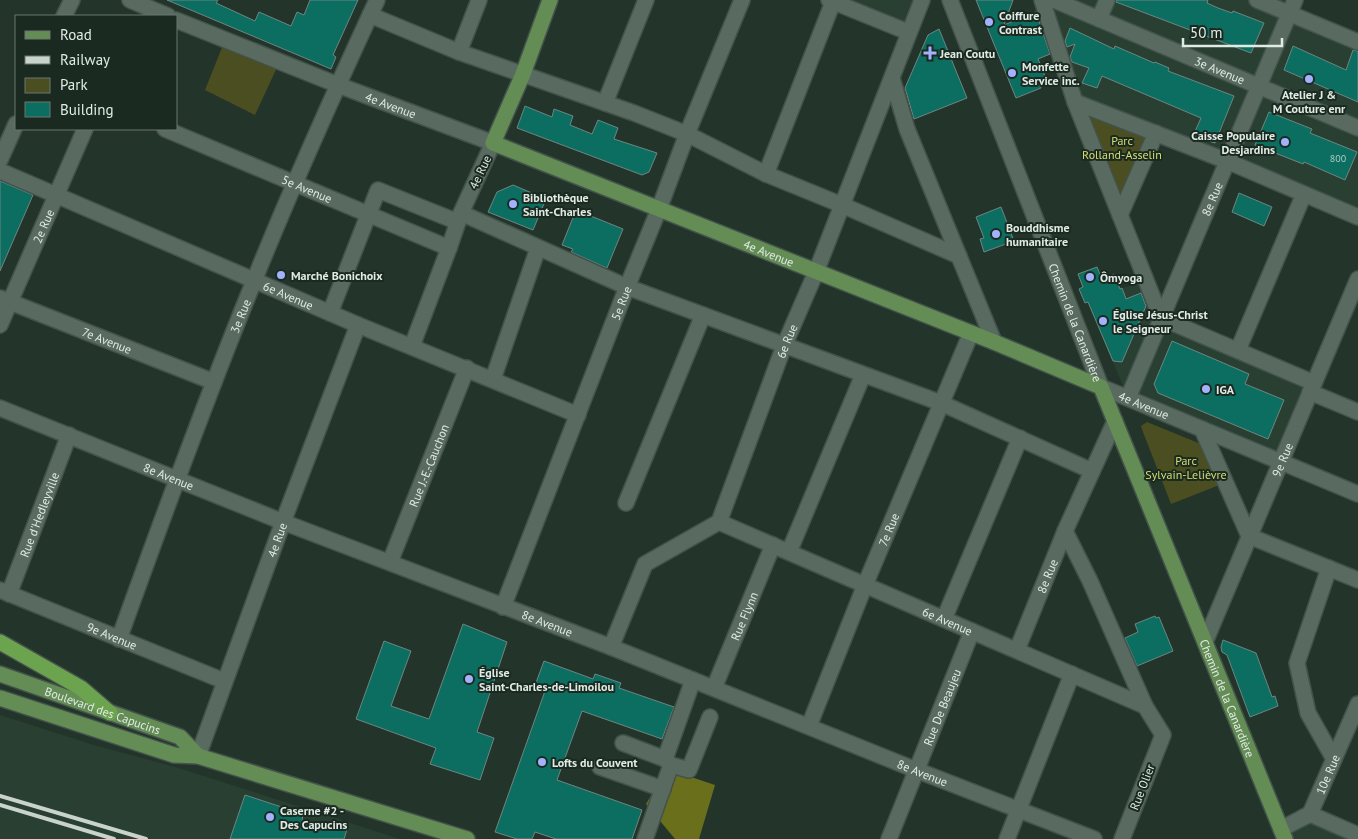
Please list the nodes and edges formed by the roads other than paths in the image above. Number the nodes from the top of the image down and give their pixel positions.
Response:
1 (72, 0) edge
2 (377, 0) edge
3 (478, 0) edge
4 (550, 0) edge
5 (646, 0) edge
6 (742, 0) edge
7 (922, 0) edge
8 (950, 0) edge
9 (1042, 0) edge
10 (1054, 0) edge
11 (1107, 0) edge
12 (1257, 0) edge
13 (831, 1) edge
14 (136, 5) edge
15 (1292, 7) edge
16 (64, 15) edge
17 (165, 15) edge
18 (370, 15) junction
19 (1098, 19) junction
20 (178, 21) edge
21 (908, 32) junction
22 (1358, 42) edge
23 (459, 52) junction
24 (522, 74) junction
25 (892, 78) junction
26 (338, 85) junction
27 (1260, 86) junction
28 (1075, 102) junction
29 (605, 103) junction
30 (15, 126) edge
31 (1358, 128) edge
32 (85, 130) edge
33 (167, 130) edge
34 (1156, 133) junction
35 (687, 134) junction
36 (493, 143) junction
37 (0, 160) edge
38 (1227, 161) junction
39 (0, 171) edge
40 (766, 174) junction
41 (294, 184) junction
42 (1304, 194) junction
43 (56, 195) junction
44 (842, 205) junction
45 (659, 209) junction
46 (368, 215) junction
47 (1120, 215) junction
48 (1358, 217) edge
49 (459, 218) junction
50 (449, 248) junction
51 (538, 248) junction
52 (959, 256) junction
53 (816, 272) junction
54 (1358, 279) edge
55 (254, 280) junction
56 (627, 287) junction
57 (5, 300) edge
58 (330, 313) junction
59 (703, 315) junction
60 (1161, 318) junction
61 (0, 325) edge
62 (358, 325) junction
63 (971, 333) junction
64 (994, 342) junction
65 (412, 346) junction
66 (784, 346) junction
67 (1238, 350) junction
68 (467, 368) junction
69 (863, 375) junction
70 (493, 379) junction
71 (214, 382) junction
72 (1101, 387) junction
73 (1312, 387) junction
74 (1128, 398) junction
75 (941, 403) junction
76 (0, 408) edge
77 (1358, 412) edge
78 (578, 415) junction
79 (1115, 421) junction
80 (1202, 429) junction
81 (69, 434) junction
82 (1020, 438) junction
83 (1281, 462) junction
84 (1092, 471) junction
85 (177, 478) junction
86 (1358, 494) edge
87 (626, 503) dead end
88 (283, 522) junction
89 (719, 522) junction
90 (1065, 531) junction
91 (1249, 536) junction
92 (773, 545) junction
93 (789, 552) junction
94 (390, 562) junction
95 (1329, 568) junction
96 (1358, 580) edge
97 (865, 585) junction
98 (5, 592) edge
99 (503, 606) junction
100 (944, 619) junction
101 (972, 631) junction
102 (119, 639) junction
103 (0, 642) edge
104 (1205, 642) junction
105 (612, 647) junction
106 (1017, 650) junction
107 (0, 674) edge
108 (1072, 674) junction
109 (693, 680) junction
110 (224, 681) junction
111 (714, 688) junction
112 (0, 698) edge
113 (1358, 704) edge
114 (1145, 706) junction
115 (110, 713) junction
116 (710, 717) dead end
117 (808, 726) junction
118 (624, 743) dead end
119 (198, 756) junction
120 (1334, 759) junction
121 (668, 762) junction
122 (600, 767) dead end
123 (916, 770) junction
124 (663, 789) junction
125 (1018, 810) junction
126 (1310, 814) junction
127 (1283, 834) edge
128 (1358, 835) edge
129 (466, 839) edge
130 (645, 839) edge
131 (889, 839) edge
132 (1007, 839) edge
133 (1094, 839) edge
134 (1122, 839) edge

1 - 16 street
2 - 18 street, 3e Rue
3 - 23 street
4 - 24 main road, 4e Rue
5 - 29 street
6 - 35 street, 5e Rue
7 - 21 street, 6e Rue
8 - 72 street, Chemin de la Canardière
9 - 28 street
10 - 19 street, 3e Avenue
11 - 19 street
12 - 15 street
13 - 21 street
13 - 40 street
14 - 17 street
15 - 22 street
15 - 27 street, 8e Rue
18 - 23 street
18 - 26 street, 3e Rue
19 - 27 street, 3e Avenue
20 - 26 street, 4e Avenue
21 - 25 street, 6e Rue
23 - 24 street
24 - 29 street
24 - 36 main road, 4e Rue
25 - 44 street, 6e Rue
25 - 52 street
26 - 36 street, 4e Avenue
26 - 41 street, 3e Rue
27 - 31 street, 3e Avenue
27 - 38 street, 8e Rue
28 - 34 street
28 - 47 street
29 - 35 street
30 - 37 street
32 - 43 street, 2e Rue
33 - 41 street, 5e Avenue
34 - 38 street
34 - 47 street
35 - 40 street
35 - 45 street, 5e Rue
36 - 45 main road, 4e Avenue
36 - 49 street, 4e Rue
38 - 42 street
38 - 60 street, 8e Rue
39 - 43 street, 6e Avenue
40 - 44 street
41 - 46 street, 5e Avenue
41 - 55 street, 3e Rue
42 - 48 street
42 - 67 street
43 - 55 street, 6e Avenue
43 - 57 street, 2e Rue
44 - 52 street
44 - 53 street, 6e Rue
45 - 53 main road, 4e Avenue
45 - 56 street, 5e Rue
46 - 49 street
46 - 50 street, 5e Avenue
46 - 58 street
47 - 60 street
49 - 50 street, 4e Rue
49 - 51 street
50 - 65 street, 4e Rue
51 - 56 street
51 - 70 street
52 - 64 street
53 - 63 main road, 4e Avenue
53 - 66 street, 6e Rue
54 - 73 street, 9e Rue
55 - 58 street, 6e Avenue
55 - 71 street, 3e Rue
56 - 59 street
56 - 78 street, 5e Rue
57 - 61 street, 2e Rue
57 - 71 street, 7e Avenue
58 - 62 street, 6e Avenue
59 - 66 street
59 - 87 street
60 - 67 street
60 - 74 street, 8e Rue
62 - 65 street, 6e Avenue
62 - 88 street, 4e Rue
63 - 64 main road, 4e Avenue
63 - 75 street, 7e Rue
64 - 72 main road, 4e Avenue
65 - 68 street, 6e Avenue
66 - 69 street
66 - 89 street, 6e Rue
67 - 73 street
68 - 70 street, 6e Avenue
68 - 94 street, Rue J.-E.-Cauchon
69 - 75 street
69 - 93 street
70 - 78 street, 6e Avenue
71 - 85 street, 3e Rue
72 - 74 street, 4e Avenue
72 - 79 main road, Chemin de la Canardière
73 - 77 street
73 - 83 street, 9e Rue
74 - 80 street, 4e Avenue
75 - 82 street
75 - 97 street, 7e Rue
76 - 81 street, 8e Avenue
78 - 99 street, 5e Rue
79 - 84 street, 8e Rue
79 - 104 main road, Chemin de la Canardière
80 - 83 street, 4e Avenue
80 - 91 street
81 - 85 street, 8e Avenue
81 - 98 street, Rue d'Hedleyville
82 - 84 street
82 - 100 street
83 - 86 street, 4e Avenue
83 - 91 street, 9e Rue
84 - 90 street, 8e Rue
85 - 88 street, 8e Avenue
85 - 102 street, 3e Rue
88 - 94 street, 8e Avenue
88 - 110 street, 4e Rue
89 - 92 street, 6e Avenue
89 - 105 street
90 - 106 street, 8e Rue
90 - 114 street
91 - 95 street
91 - 104 street, 9e Rue
92 - 93 street, 6e Avenue
92 - 111 street, Rue Flynn
93 - 97 street, 6e Avenue
94 - 99 street, 8e Avenue
95 - 96 street
95 - 120 street
97 - 100 street, 6e Avenue
97 - 117 street, 7e Rue
98 - 102 street, 9e Avenue
99 - 105 street, 8e Avenue
100 - 101 street, 6e Avenue
101 - 106 street, 6e Avenue
101 - 123 street, Rue De Beaujeu
102 - 110 street, 9e Avenue
103 - 115 highway
104 - 127 main road, Chemin de la Canardière
105 - 109 street, 8e Avenue
106 - 108 street, 6e Avenue
107 - 115 main road, Boulevard des Capucins
108 - 114 street, 6e Avenue
108 - 125 street
109 - 111 street, 8e Avenue
109 - 121 street
110 - 119 street, 4e Rue
111 - 117 street, 8e Avenue
112 - 119 main road, Boulevard des Capucins
113 - 120 street, 10e Rue
114 - 134 street, Rue Olier
115 - 119 main road, Boulevard des Capucins
116 - 121 street
117 - 123 street, 8e Avenue
118 - 121 street
119 - 129 main road, Boulevard des Capucins
120 - 126 street, 10e Rue
121 - 124 street
122 - 124 street
123 - 125 street, 8e Avenue
123 - 131 street, Rue De Beaujeu
124 - 130 street
125 - 132 street
125 - 133 street, 8e Avenue
126 - 127 street
126 - 128 street

